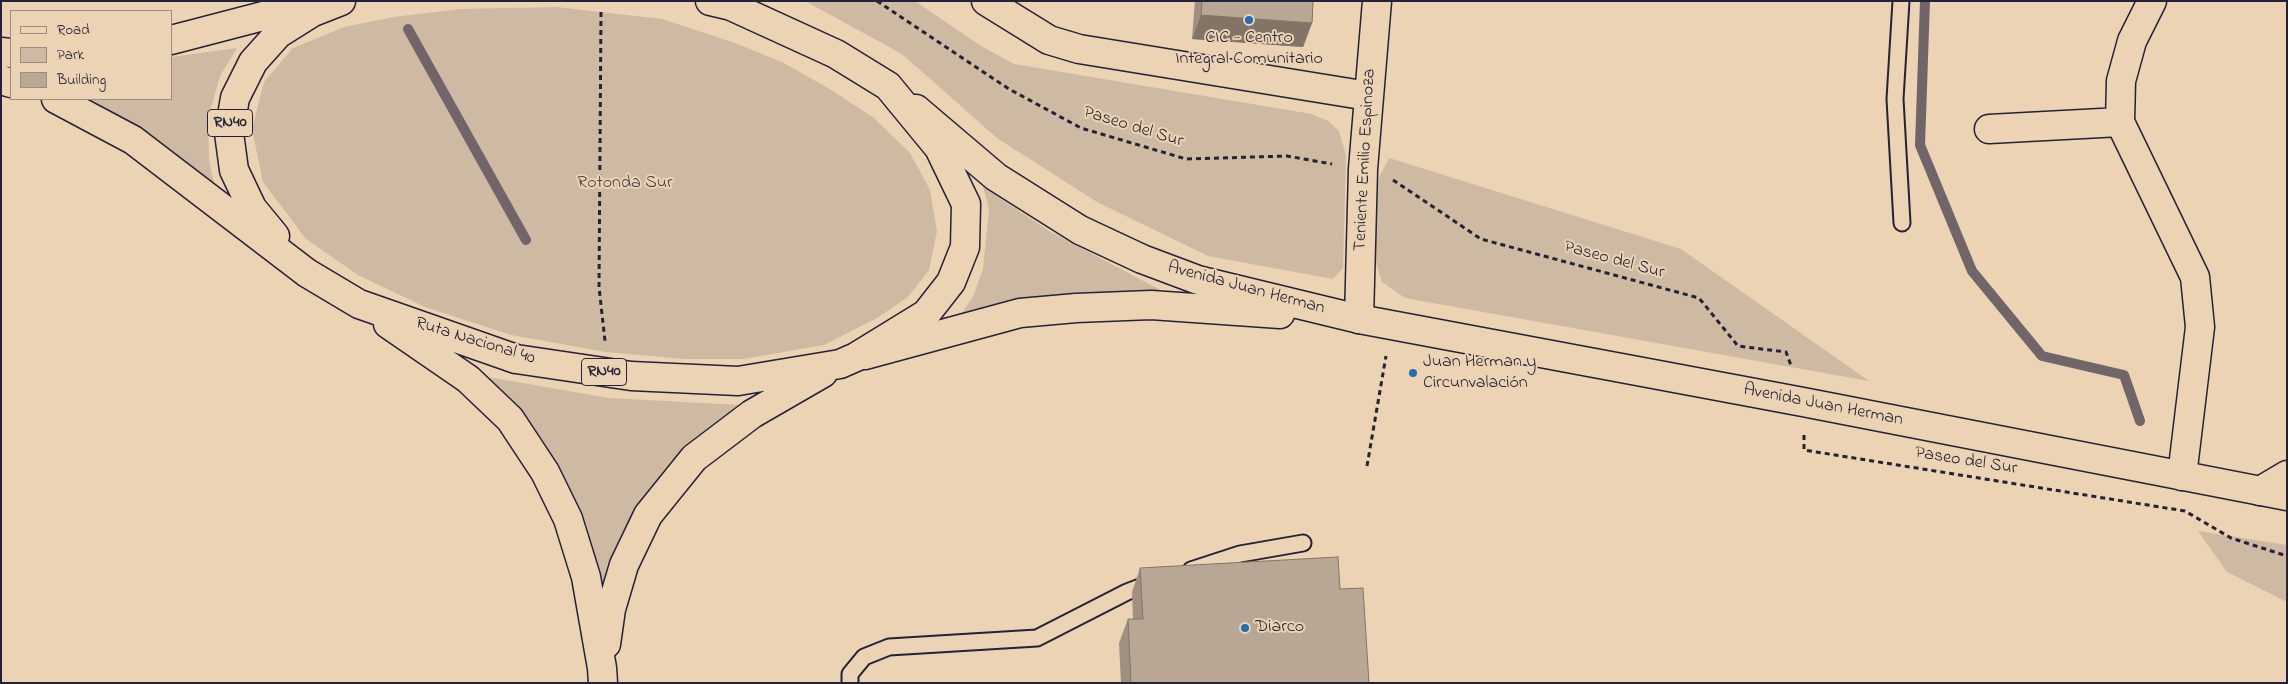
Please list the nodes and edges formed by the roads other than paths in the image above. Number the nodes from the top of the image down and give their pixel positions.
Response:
1 (319, 1) edge
2 (340, 1) edge
3 (710, 1) edge
4 (986, 1) edge
5 (1377, 1) edge
6 (1901, 1) edge
7 (2152, 1) edge
8 (172, 40) edge
9 (888, 86) junction
10 (1368, 96) junction
11 (58, 100) edge
12 (2120, 122) junction
13 (1989, 129) dead end
14 (1902, 223) dead end
15 (307, 273) junction
16 (359, 304) junction
17 (1359, 320) junction
18 (848, 361) junction
19 (2287, 475) edge
20 (2182, 476) junction
21 (2260, 491) junction
22 (2287, 496) edge
23 (1304, 542) dead end
24 (602, 675) edge
25 (850, 683) edge

1 - 8 main road
2 - 15 main road, Ruta Nacional 40 / RN40
3 - 9 main road, Ruta Nacional 40 / RN40
4 - 10 main road
5 - 10 main road, Teniente Emilio Espinoza
6 - 14 lane
7 - 12 main road
9 - 17 main road, Avenida Juan Herman
9 - 18 main road, Ruta Nacional 40 / RN40
10 - 17 main road, Teniente Emilio Espinoza
11 - 15 main road, Ruta Nacional 40 / RN40
12 - 13 main road
12 - 20 main road
15 - 16 main road, Ruta Nacional 40 / RN40
16 - 18 main road, Ruta Nacional 40 / RN40
16 - 24 main road, RN40
17 - 18 main road, Avenida Juan Herman
17 - 20 main road, Avenida Juan Herman
18 - 24 main road, RN40
19 - 21 main road
20 - 21 main road, Avenida Juan Herman
21 - 22 main road, Avenida Juan Herman
23 - 25 lane

